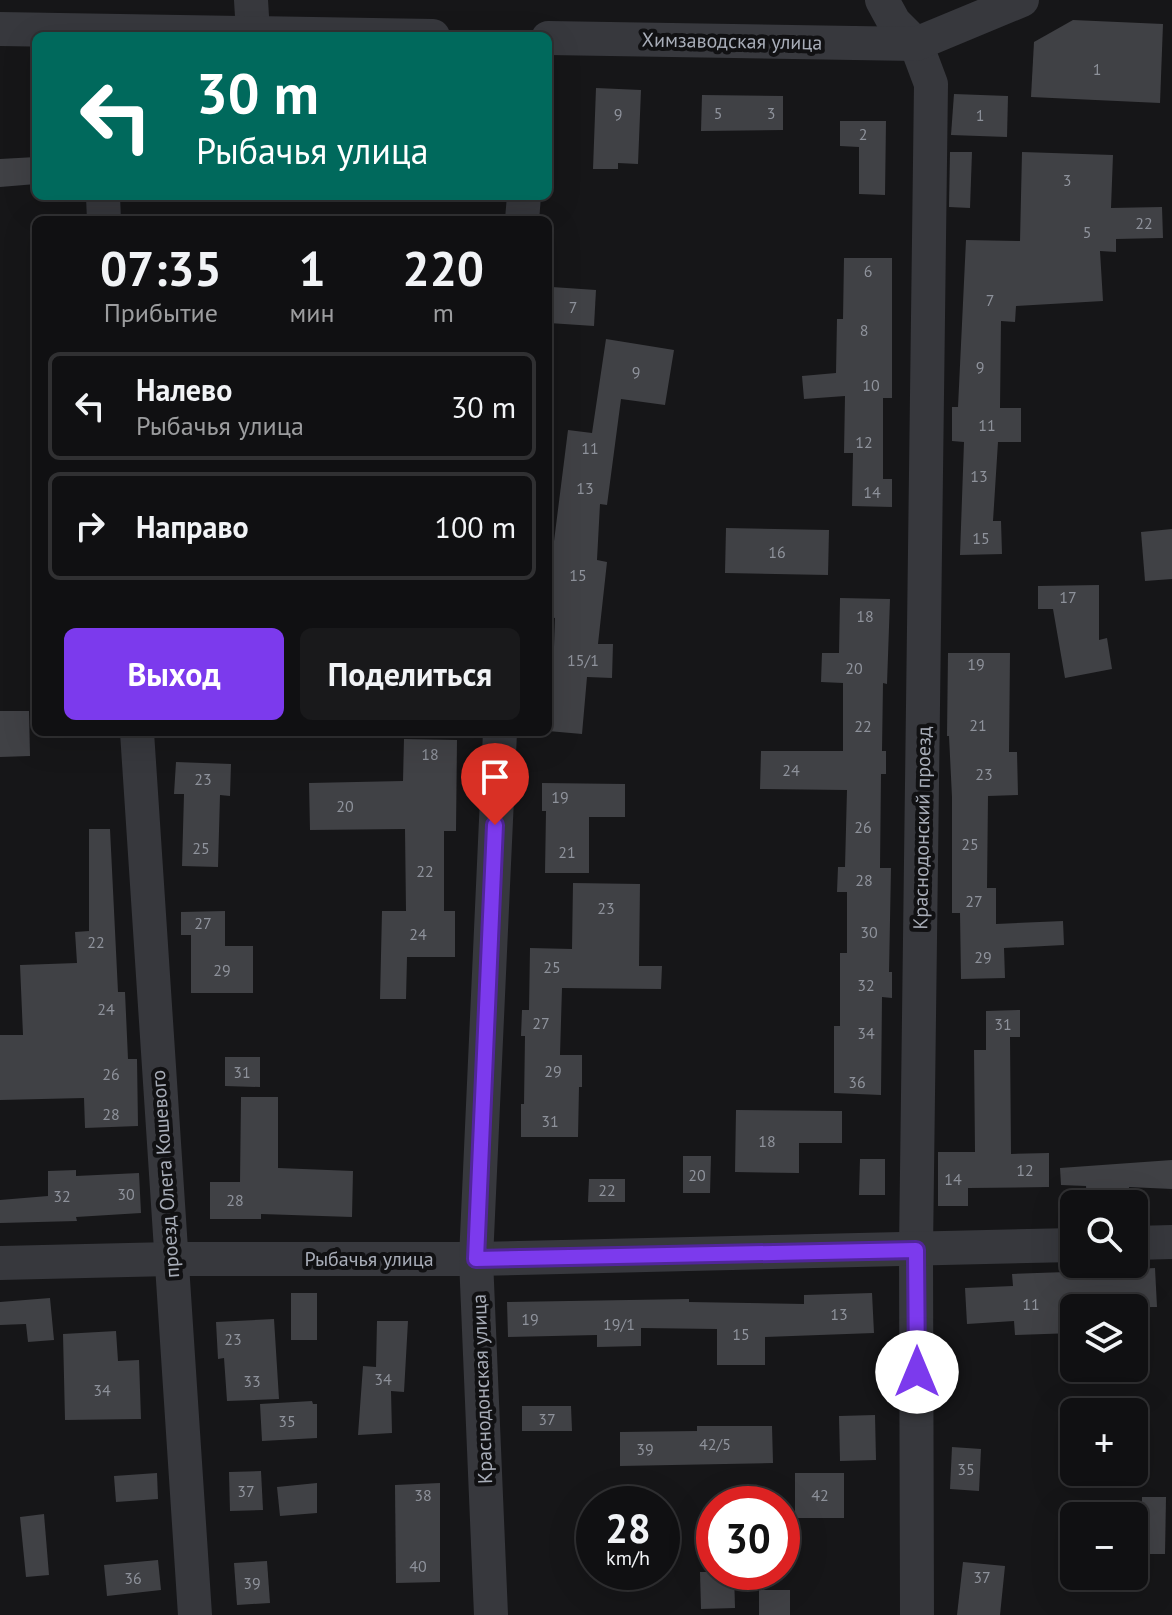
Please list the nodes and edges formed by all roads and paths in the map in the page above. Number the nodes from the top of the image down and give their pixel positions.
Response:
1 (882, 0) edge
2 (1022, 0) edge
3 (252, 17) edge
4 (0, 29) edge
5 (70, 32) edge
6 (103, 32) edge
7 (395, 32) edge
8 (552, 38) edge
9 (916, 44) junction
10 (137, 736) edge
11 (500, 736) edge
12 (1172, 1242) edge
13 (1148, 1243) edge
14 (1060, 1245) edge
15 (916, 1250) junction
16 (171, 1259) junction
17 (476, 1259) junction
18 (0, 1263) edge
19 (195, 1615) edge
20 (491, 1615) edge
21 (917, 1615) edge

1 - 9 street
2 - 9 street, Химзаводская улица
3 - 6 street
3 - 7 street
4 - 5 street
8 - 9 street, Химзаводская улица
9 - 15 street, Краснодонский проезд
10 - 16 street, проезд Олега Кошевого
11 - 17 street, Краснодонская улица
12 - 13 street
14 - 15 street, Рыбачья улица
15 - 17 street, Рыбачья улица
15 - 21 street, Краснодонский проезд
16 - 17 street, Рыбачья улица
16 - 18 street, Рыбачья улица
16 - 19 street, проезд Олега Кошевого
17 - 20 street, Краснодонская улица

